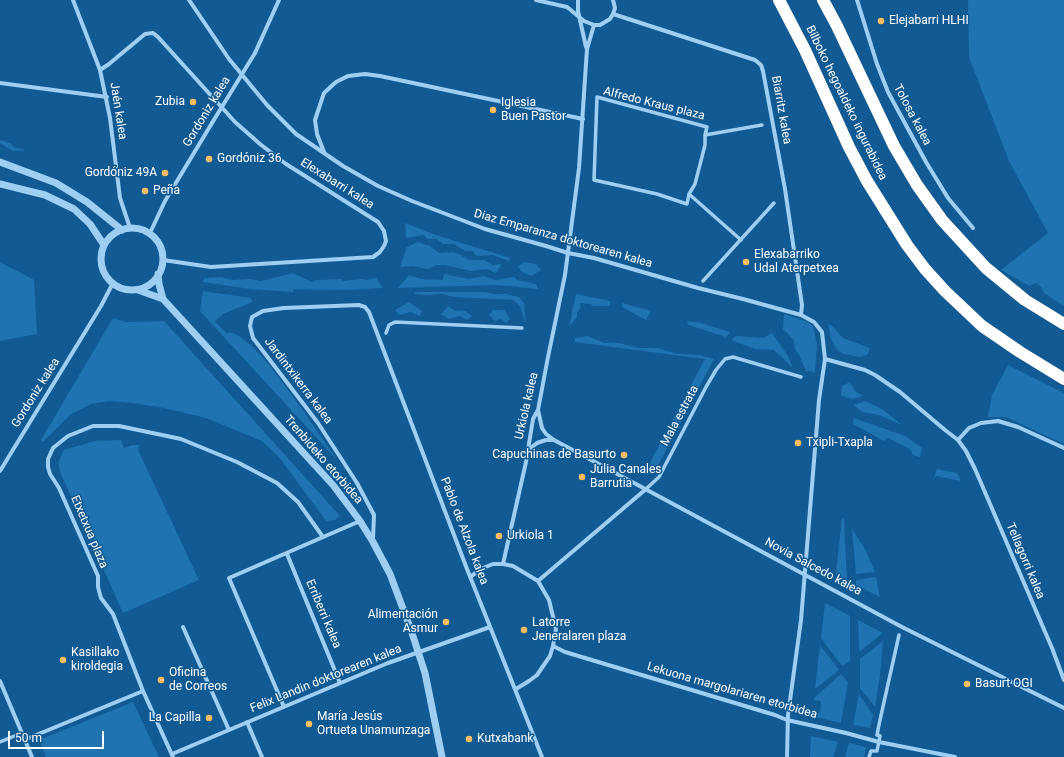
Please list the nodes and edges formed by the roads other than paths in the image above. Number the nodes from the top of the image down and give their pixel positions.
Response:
1 (73, 0) edge
2 (189, 0) edge
3 (279, 0) edge
4 (536, 0) edge
5 (578, 0) edge
6 (613, 0) edge
7 (779, 0) edge
8 (823, 0) edge
9 (856, 0) edge
10 (613, 14) junction
11 (580, 16) junction
12 (594, 25) junction
13 (587, 49) junction
14 (100, 70) junction
15 (0, 83) edge
16 (107, 97) junction
17 (583, 119) junction
18 (762, 125) dead end
19 (705, 135) junction
20 (324, 152) junction
21 (0, 162) edge
22 (0, 184) edge
23 (689, 194) junction
24 (774, 203) dead end
25 (130, 228) junction
26 (973, 228) dead end
27 (122, 230) junction
28 (150, 233) junction
29 (741, 240) junction
30 (104, 245) junction
31 (568, 253) junction
32 (163, 260) junction
33 (158, 274) junction
34 (703, 281) dead end
35 (113, 283) junction
36 (138, 290) junction
37 (163, 299) junction
38 (369, 312) joint
39 (801, 315) junction
40 (1064, 324) edge
41 (522, 328) dead end
42 (386, 333) dead end
43 (825, 359) junction
44 (801, 377) dead end
45 (1064, 378) edge
46 (538, 410) junction
47 (554, 440) junction
48 (958, 440) junction
49 (1064, 448) edge
50 (527, 451) junction
51 (0, 471) edge
52 (646, 489) junction
53 (360, 521) junction
54 (323, 537) junction
55 (373, 542) junction
56 (287, 554) junction
57 (503, 564) junction
58 (805, 575) junction
59 (470, 577) junction
60 (538, 581) junction
61 (183, 627) dead end
62 (490, 628) junction
63 (899, 635) dead end
64 (553, 646) junction
65 (418, 652) junction
66 (1064, 680) edge
67 (0, 681) edge
68 (340, 682) junction
69 (516, 689) junction
70 (143, 691) junction
71 (284, 707) junction
72 (1064, 708) edge
73 (787, 720) junction
74 (248, 722) junction
75 (229, 730) junction
76 (22, 733) junction
77 (24, 740) junction
78 (0, 742) edge
79 (879, 742) junction
80 (173, 755) edge
81 (32, 757) edge
82 (262, 757) edge
83 (442, 757) edge
84 (542, 757) edge
85 (787, 757) edge
86 (869, 757) edge
87 (955, 757) edge

1 - 14 street, Jaén kalea
2 - 20 street, Diaz Emparanza doktorearen kalea
3 - 28 street, Gordoniz kalea, bridge
4 - 11 street
5 - 11 street
6 - 10 street
7 - 45 highway, Bilboko hegoaldeko ingurabidea
8 - 40 highway, Bilboko hegoaldeko ingurabidea
9 - 26 street, Tolosa kalea
10 - 12 street
10 - 39 street, Biarritz kalea
11 - 12 street
11 - 13 street
12 - 13 street
13 - 17 street, Urkiola kalea
14 - 16 street, Jaén kalea
14 - 32 street, Elexabarri kalea
15 - 16 street
16 - 25 street, Jaén kalea
17 - 20 street
17 - 31 street, Urkiola kalea
18 - 19 street
19 - 23 street, Alfredo Kraus plaza
19 - 23 street, Alfredo Kraus plaza
20 - 31 street, Diaz Emparanza doktorearen kalea
21 - 27 street
22 - 30 street
23 - 29 street
24 - 29 street
25 - 27 street
25 - 28 street
27 - 30 street
28 - 32 street
29 - 34 street
30 - 35 street
31 - 39 street, Diaz Emparanza doktorearen kalea
31 - 46 street, Urkiola kalea
32 - 33 street
33 - 36 street
33 - 37 street
35 - 36 street
35 - 51 street, Gordoniz kalea
36 - 37 street
37 - 53 street, Trenbideko etorbidea
38 - 55 street, Jardintxikerra kalea
38 - 59 street, Pablo de Alzola kalea
39 - 43 street, Diaz Emparanza doktorearen kalea
41 - 42 street
43 - 48 street
43 - 58 street, Diaz Emparanza doktorearen kalea
44 - 52 street, Mala estrata
46 - 47 street, Novia Salcedo kalea
46 - 50 street, Urkiola kalea
47 - 50 street
47 - 52 street, Novia Salcedo kalea
48 - 49 street
48 - 66 street, Tellagorri kalea
50 - 57 street, Urkiola kalea
52 - 58 street, Novia Salcedo kalea
52 - 60 street, Mala estrata
53 - 54 street
53 - 55 street, Trenbideko etorbidea
54 - 56 street
54 - 70 street, Etxetxua plaza
55 - 65 street, Trenbideko etorbidea
56 - 68 street, Erriberri kalea
56 - 71 street
57 - 59 street
57 - 60 street
58 - 72 street, Novia Salcedo kalea
58 - 73 street, Diaz Emparanza doktorearen kalea
59 - 62 street, Pablo de Alzola kalea
60 - 64 street
61 - 75 street
62 - 65 street, Felix Landin doktorearen kalea
62 - 69 street, Pablo de Alzola kalea
63 - 79 street
64 - 69 street
64 - 73 street, Lekuona margolariaren etorbidea
65 - 68 street, Felix Landin doktorearen kalea
65 - 83 street, Trenbideko etorbidea
67 - 76 street
68 - 71 street, Felix Landin doktorearen kalea
69 - 84 street, Pablo de Alzola kalea
70 - 77 street
70 - 80 street, Etxetxua plaza
71 - 74 street, Felix Landin doktorearen kalea
73 - 79 street, Lekuona margolariaren etorbidea
73 - 85 street, Diaz Emparanza doktorearen kalea
74 - 75 street, Felix Landin doktorearen kalea
74 - 82 street
75 - 80 street, Felix Landin doktorearen kalea
76 - 77 street
76 - 78 street
77 - 81 street
79 - 86 street
79 - 87 street, Lekuona margolariaren etorbidea

